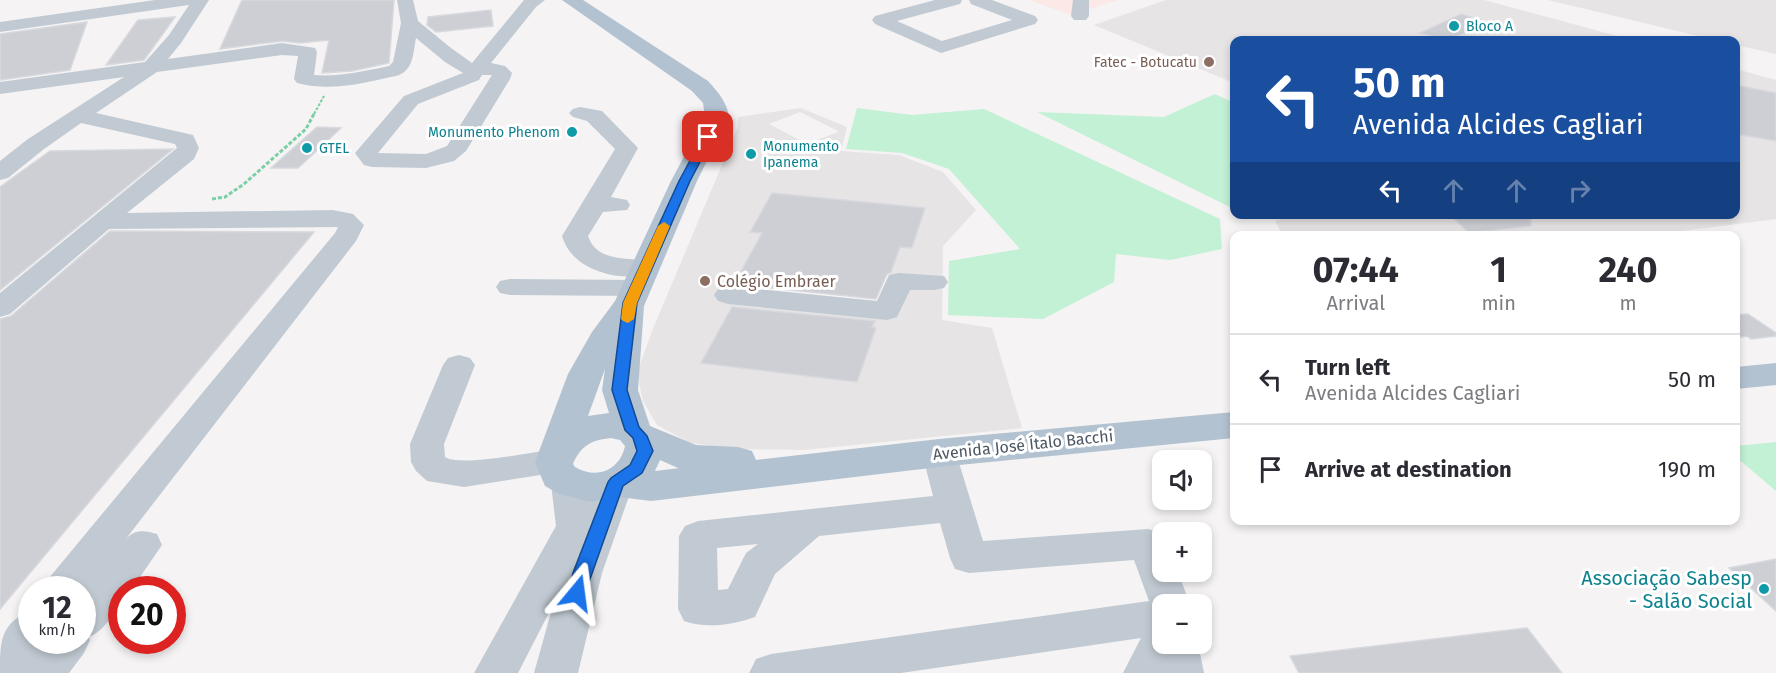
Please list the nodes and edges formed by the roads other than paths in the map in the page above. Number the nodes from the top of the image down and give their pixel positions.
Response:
1 (191, 0) edge
2 (201, 0) edge
3 (405, 0) edge
4 (537, 0) edge
5 (571, 0) edge
6 (954, 0) edge
7 (977, 0) edge
8 (410, 23) junction
9 (0, 27) edge
10 (150, 68) junction
11 (478, 70) junction
12 (0, 88) edge
13 (580, 113) dead end
14 (77, 116) junction
15 (0, 173) edge
16 (102, 221) junction
17 (934, 282) dead end
18 (638, 286) junction
19 (510, 287) dead end
20 (728, 295) dead end
21 (0, 308) edge
22 (459, 365) dead end
23 (1776, 374) edge
24 (1740, 378) edge
25 (1230, 425) edge
26 (636, 433) junction
27 (939, 453) junction
28 (812, 467) junction
29 (561, 473) junction
30 (616, 482) junction
31 (954, 508) junction
32 (810, 523) dead end
33 (575, 526) junction
34 (143, 545) dead end
35 (582, 573) junction
36 (74, 576) edge
37 (1166, 594) edge
38 (96, 604) edge
39 (1152, 618) edge
40 (18, 646) edge
41 (58, 654) edge
42 (1154, 654) edge
43 (1179, 654) edge
44 (0, 668) edge
45 (43, 673) edge
46 (496, 673) edge
47 (556, 673) edge
48 (771, 673) edge
49 (1145, 673) edge
50 (1182, 673) edge

1 - 9 lane
2 - 10 lane
3 - 8 lane
4 - 11 lane
5 - 18 main road
6 - 7 lane
8 - 10 lane
8 - 11 lane
10 - 12 lane
10 - 14 lane
11 - 11 lane
13 - 18 lane
14 - 15 lane
14 - 16 lane
16 - 21 lane
16 - 36 lane
17 - 20 lane
18 - 19 lane
18 - 26 main road
18 - 29 main road
22 - 29 lane
23 - 24 main road
25 - 27 main road, Avenida José Ítalo Bacchi
26 - 28 main road, Avenida José Ítalo Bacchi
26 - 29 main road, Avenida José Ítalo Bacchi
26 - 30 main road
27 - 28 main road, Avenida José Ítalo Bacchi
27 - 31 lane
28 - 30 main road, Avenida José Ítalo Bacchi
29 - 30 main road
29 - 33 lane
30 - 35 lane
31 - 32 lane
31 - 37 lane
33 - 35 lane
33 - 46 lane
34 - 38 lane
35 - 47 lane
39 - 48 lane
40 - 44 lane
41 - 45 lane
42 - 49 lane
43 - 50 lane

